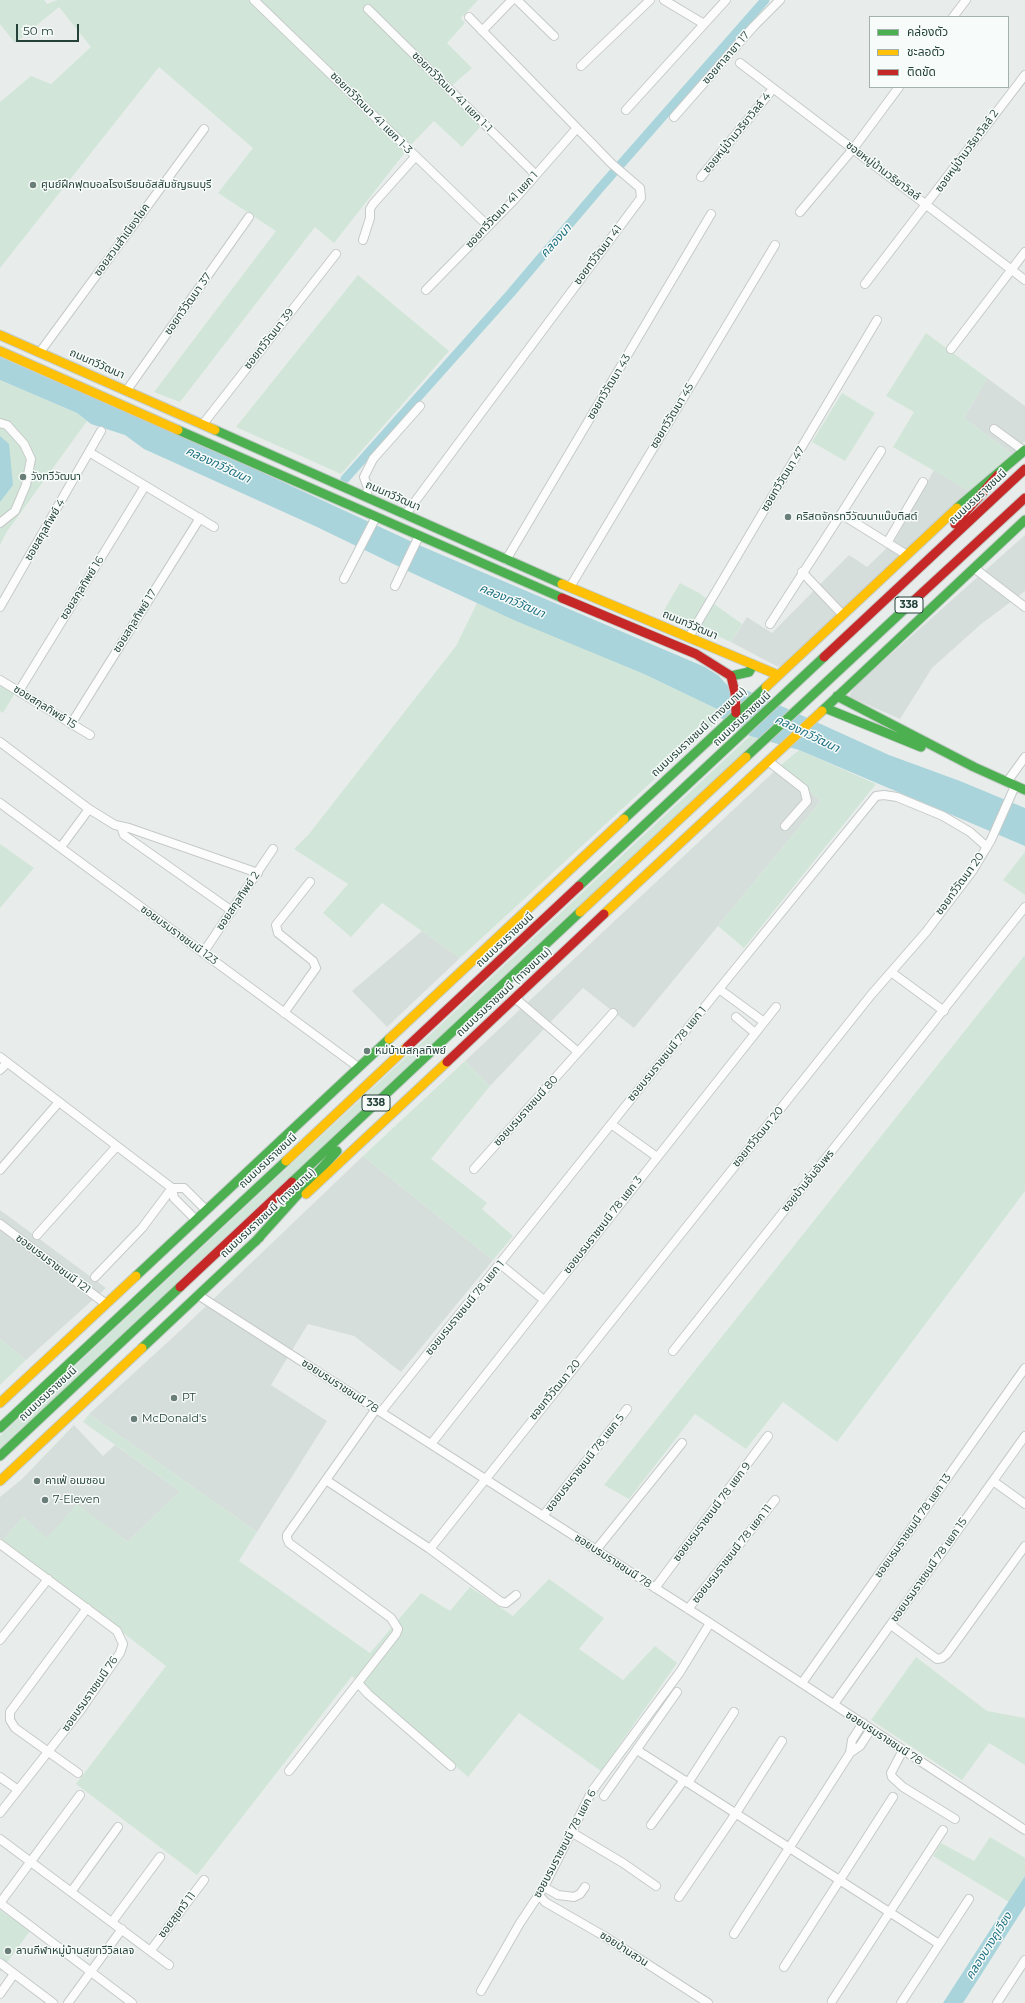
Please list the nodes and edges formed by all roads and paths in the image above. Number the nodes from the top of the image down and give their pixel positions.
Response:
1 (254, 0) edge
2 (512, 0) edge
3 (518, 0) edge
4 (650, 0) edge
5 (664, 0) edge
6 (726, 0) edge
7 (780, 0) edge
8 (966, 0) edge
9 (368, 9) dead end
10 (954, 16) edge
11 (469, 17) dead end
12 (704, 24) junction
13 (482, 31) junction
14 (554, 36) dead end
15 (740, 63) dead end
16 (581, 66) dead end
17 (1025, 75) edge
18 (898, 88) edge
19 (772, 90) junction
20 (626, 110) dead end
21 (674, 117) dead end
22 (577, 128) junction
23 (204, 129) dead end
24 (853, 148) junction
25 (415, 157) junction
26 (536, 175) junction
27 (701, 177) dead end
28 (928, 204) junction
29 (800, 212) dead end
30 (711, 214) dead end
31 (249, 217) dead end
32 (488, 226) junction
33 (363, 240) dead end
34 (775, 245) dead end
35 (1025, 252) edge
36 (336, 254) dead end
37 (1011, 269) junction
38 (1025, 280) edge
39 (865, 284) dead end
40 (426, 290) dead end
41 (877, 320) dead end
42 (0, 335) edge
43 (951, 349) dead end
44 (0, 351) edge
45 (40, 352) junction
46 (127, 390) junction
47 (420, 406) dead end
48 (0, 423) edge
49 (203, 424) junction
50 (994, 429) dead end
51 (101, 431) dead end
52 (881, 451) dead end
53 (1025, 451) edge
54 (89, 452) junction
55 (1025, 469) edge
56 (998, 475) junction
57 (923, 482) dead end
58 (145, 486) junction
59 (366, 498) junction
60 (1025, 500) edge
61 (841, 514) junction
62 (405, 515) junction
63 (376, 517) junction
64 (200, 518) junction
65 (1025, 520) edge
66 (0, 523) edge
67 (214, 526) dead end
68 (417, 540) junction
69 (887, 542) junction
70 (907, 555) junction
71 (506, 560) junction
72 (974, 568) junction
73 (802, 572) junction
74 (344, 580) dead end
75 (394, 586) dead end
76 (570, 587) junction
77 (894, 591) junction
78 (0, 607) edge
79 (1025, 607) edge
80 (843, 614) junction
81 (770, 624) dead end
82 (689, 637) junction
83 (753, 665) junction
84 (778, 675) junction
85 (731, 676) junction
86 (0, 680) edge
87 (19, 691) junction
88 (837, 696) junction
89 (825, 708) junction
90 (736, 714) junction
91 (71, 724) junction
92 (90, 735) dead end
93 (0, 742) edge
94 (1025, 757) edge
95 (768, 761) junction
96 (974, 767) junction
97 (1011, 784) junction
98 (1025, 790) edge
99 (0, 803) edge
100 (89, 809) junction
101 (785, 826) dead end
102 (121, 827) junction
103 (989, 844) junction
104 (61, 847) junction
105 (273, 850) dead end
106 (258, 872) junction
107 (310, 882) dead end
108 (1025, 906) edge
109 (232, 911) junction
110 (203, 953) junction
111 (892, 972) junction
112 (719, 989) junction
113 (515, 998) junction
114 (776, 1007) dead end
115 (944, 1011) junction
116 (284, 1013) junction
117 (613, 1013) dead end
118 (736, 1017) dead end
119 (764, 1022) junction
120 (755, 1033) junction
121 (578, 1052) junction
122 (3, 1060) edge
123 (358, 1068) junction
124 (0, 1070) edge
125 (393, 1088) junction
126 (59, 1102) junction
127 (611, 1124) junction
128 (117, 1146) junction
129 (657, 1157) junction
130 (474, 1169) dead end
131 (0, 1170) edge
132 (172, 1188) junction
133 (206, 1210) junction
134 (196, 1220) junction
135 (0, 1224) edge
136 (37, 1235) dead end
137 (255, 1242) junction
138 (500, 1264) junction
139 (96, 1278) dead end
140 (198, 1295) junction
141 (544, 1300) junction
142 (106, 1304) junction
143 (673, 1351) dead end
144 (1025, 1368) edge
145 (0, 1404) edge
146 (379, 1410) junction
147 (626, 1410) dead end
148 (0, 1428) edge
149 (768, 1436) dead end
150 (1025, 1436) edge
151 (682, 1443) dead end
152 (431, 1444) junction
153 (0, 1456) edge
154 (485, 1478) junction
155 (326, 1480) junction
156 (0, 1481) edge
157 (993, 1481) junction
158 (775, 1500) dead end
159 (1025, 1504) edge
160 (544, 1516) junction
161 (0, 1544) edge
162 (1025, 1546) edge
163 (430, 1549) junction
164 (596, 1550) junction
165 (48, 1579) junction
166 (655, 1588) junction
167 (516, 1595) dead end
168 (87, 1608) junction
169 (688, 1609) junction
170 (710, 1623) junction
171 (890, 1625) junction
172 (0, 1640) edge
173 (358, 1683) junction
174 (802, 1683) junction
175 (677, 1692) dead end
176 (834, 1704) junction
177 (734, 1712) dead end
178 (863, 1723) junction
179 (871, 1729) junction
180 (782, 1741) dead end
181 (637, 1750) junction
182 (903, 1750) junction
183 (48, 1752) junction
184 (850, 1753) junction
185 (451, 1766) dead end
186 (289, 1771) dead end
187 (78, 1773) dead end
188 (0, 1777) edge
189 (686, 1781) junction
190 (18, 1790) junction
191 (80, 1795) dead end
192 (604, 1796) dead end
193 (893, 1797) dead end
194 (0, 1813) edge
195 (736, 1813) junction
196 (955, 1819) dead end
197 (651, 1825) dead end
198 (118, 1827) dead end
199 (943, 1830) dead end
200 (1025, 1830) edge
201 (571, 1832) junction
202 (0, 1839) edge
203 (790, 1848) junction
204 (160, 1857) dead end
205 (30, 1861) junction
206 (204, 1880) dead end
207 (840, 1880) junction
208 (656, 1886) dead end
209 (544, 1887) junction
210 (585, 1887) dead end
211 (71, 1892) junction
212 (539, 1895) junction
213 (679, 1897) dead end
214 (969, 1899) dead end
215 (0, 1903) edge
216 (889, 1912) junction
217 (112, 1922) junction
218 (122, 1929) junction
219 (734, 1934) dead end
220 (939, 1944) junction
221 (150, 1950) junction
222 (1025, 1960) edge
223 (0, 1963) edge
224 (169, 1965) dead end
225 (784, 1967) dead end
226 (91, 1972) junction
227 (14, 1974) junction
228 (481, 1991) dead end
229 (0, 1994) edge
230 (832, 2001) dead end
231 (53, 2003) edge
232 (68, 2003) edge
233 (132, 2003) edge
234 (708, 2003) edge
235 (901, 2003) edge
236 (997, 2003) edge

1 - 25 street, ซอยทวีวัฒนา 41 แยก 1-3
2 - 13 street
3 - 14 street
4 - 16 street
5 - 12 street
6 - 12 street
7 - 21 street, ซอยศาลายา 17
8 - 10 street
9 - 26 street, ซอยทวีวัฒนา 41 แยก 1-1
11 - 13 street, ซอยทวีวัฒนา 41
12 - 20 street
13 - 22 street, ซอยทวีวัฒนา 41
15 - 19 street, ซอยหมู่บ้านวริยาวิลล์
17 - 28 street, ซอยหมู่บ้านวริยาวิลล์ 2
18 - 24 street
19 - 24 street, ซอยหมู่บ้านวริยาวิลล์
19 - 27 street, ซอยหมู่บ้านวริยาวิลล์ 4
22 - 26 street, ซอยทวีวัฒนา 41 แยก 1
22 - 62 street, ซอยทวีวัฒนา 41
23 - 45 street, ซอยสวนสำเนียงโชค
24 - 28 street, ซอยหมู่บ้านวริยาวิลล์
24 - 29 street
25 - 32 street, ซอยทวีวัฒนา 41 แยก 1-3
25 - 33 street
26 - 32 street, ซอยทวีวัฒนา 41 แยก 1
28 - 37 street, ซอยหมู่บ้านวริยาวิลล์
28 - 39 street, ซอยหมู่บ้านวริยาวิลล์ 2
30 - 71 street, ซอยทวีวัฒนา 43
31 - 46 street, ซอยทวีวัฒนา 37
32 - 40 street, ซอยทวีวัฒนา 41 แยก 1
34 - 76 street, ซอยทวีวัฒนา 45
35 - 37 street
36 - 49 street, ซอยทวีวัฒนา 39
37 - 38 street, ซอยหมู่บ้านวริยาวิลล์
37 - 43 street
41 - 82 street, ซอยทวีวัฒนา 47
42 - 45 main road, ถนนทวีวัฒนา
44 - 63 main road
45 - 46 main road, ถนนทวีวัฒนา
46 - 49 main road, ถนนทวีวัฒนา
47 - 59 street
48 - 66 street
49 - 59 main road, ถนนทวีวัฒนา
50 - 53 street
51 - 54 street, ซอยสกุลทิพย์ 4
52 - 61 street
53 - 56 main road, ถนนบรมราชชนนี
54 - 58 street
54 - 78 street, ซอยสกุลทิพย์ 4
55 - 77 main road, ถนนบรมราชชนนี / 338
56 - 70 main road, ถนนบรมราชชนนี (ทางขนาน)
56 - 77 main road
57 - 69 street
58 - 64 street
58 - 87 street, ซอยสกุลทิพย์ 16
59 - 62 main road, ถนนทวีวัฒนา
60 - 125 main road, ถนนบรมราชชนนี / 338
61 - 69 street
61 - 73 street
62 - 71 main road, ถนนทวีวัฒนา
63 - 68 main road
63 - 74 street
64 - 67 street
64 - 91 street, ซอยสกุลทิพย์ 17
65 - 72 main road, ถนนบรมราชชนนี (ทางขนาน) / 338
68 - 75 street
68 - 85 main road
69 - 70 street
70 - 80 main road, ถนนบรมราชชนนี (ทางขนาน)
71 - 76 main road, ถนนทวีวัฒนา
72 - 79 street
72 - 88 main road, ถนนบรมราชชนนี (ทางขนาน) / 338
73 - 80 street
73 - 81 street
76 - 82 main road, ถนนทวีวัฒนา
77 - 148 main road, ถนนบรมราชชนนี / 338
80 - 84 main road, ถนนบรมราชชนนี (ทางขนาน)
82 - 83 main road, ถนนทวีวัฒนา
83 - 84 main road, ถนนทวีวัฒนา
83 - 85 main road
84 - 90 main road, ถนนบรมราชชนนี (ทางขนาน)
85 - 90 main road
86 - 87 street, ซอยสกุลทิพย์ 15
87 - 91 street, ซอยสกุลทิพย์ 15
88 - 89 main road, ถนนบรมราชชนนี (ทางขนาน) / 338
88 - 96 main road
89 - 95 main road, ถนนบรมราชชนนี (ทางขนาน) / 338
89 - 96 main road
90 - 123 main road, ถนนบรมราชชนนี (ทางขนาน)
91 - 92 street, ซอยสกุลทิพย์ 15
93 - 100 street
94 - 97 street, ซอยทวีวัฒนา 20
95 - 101 street
95 - 113 main road, ถนนบรมราชชนนี (ทางขนาน) / 338
96 - 97 main road
97 - 98 main road
97 - 103 street, ซอยทวีวัฒนา 20
99 - 104 street, ซอยบรมราชชนนี 123
100 - 102 street
100 - 104 street
102 - 106 street
102 - 109 street
103 - 111 street, ซอยทวีวัฒนา 20
103 - 112 street, ซอยบรมราชชนนี 78 แยก 1
104 - 110 street, ซอยบรมราชชนนี 123
105 - 106 street, ซอยสกุลทิพย์ 2
106 - 109 street, ซอยสกุลทิพย์ 2
107 - 116 street
108 - 115 street, ซอยบ้านอิ่มอัมพร
109 - 110 street, ซอยสกุลทิพย์ 2
110 - 116 street, ซอยบรมราชชนนี 123
111 - 115 street
111 - 154 street, ซอยทวีวัฒนา 20
112 - 119 street
112 - 127 street, ซอยบรมราชชนนี 78 แยก 1
113 - 121 street
113 - 137 main road, ถนนบรมราชชนนี (ทางขนาน) / 338
114 - 119 street, ซอยบรมราชชนนี 78 แยก 3
115 - 143 street, ซอยบ้านอิ่มอัมพร
116 - 123 street, ซอยบรมราชชนนี 123
117 - 121 street, ซอยบรมราชชนนี 80
118 - 120 street
119 - 120 street, ซอยบรมราชชนนี 78 แยก 3
120 - 129 street, ซอยบรมราชชนนี 78 แยก 3
121 - 130 street, ซอยบรมราชชนนี 80
122 - 124 street
122 - 126 street
123 - 133 main road, ถนนบรมราชชนนี (ทางขนาน)
125 - 137 main road
125 - 153 main road, ถนนบรมราชชนนี / 338
126 - 128 street
126 - 131 street
127 - 129 street
127 - 138 street, ซอยบรมราชชนนี 78 แยก 1
128 - 132 street
128 - 136 street
129 - 141 street, ซอยบรมราชชนนี 78 แยก 3
132 - 133 street
132 - 134 street
132 - 139 street
133 - 134 main road, ถนนบรมราชชนนี (ทางขนาน)
134 - 142 main road, ถนนบรมราชชนนี (ทางขนาน)
135 - 142 street, ซอยบรมราชชนนี 121
137 - 140 main road, ถนนบรมราชชนนี (ทางขนาน) / 338
138 - 141 street
138 - 146 street, ซอยบรมราชชนนี 78 แยก 1
140 - 146 street, ซอยบรมราชชนนี 78
140 - 156 main road, ถนนบรมราชชนนี (ทางขนาน) / 338
141 - 152 street, ซอยบรมราชชนนี 78 แยก 3
142 - 145 main road, ถนนบรมราชชนนี (ทางขนาน)
144 - 174 street, ซอยบรมราชชนนี 78 แยก 13
146 - 152 street, ซอยบรมราชชนนี 78
146 - 155 street, ซอยบรมราชชนนี 78 แยก 1
147 - 160 street, ซอยบรมราชชนนี 78 แยก 5
149 - 166 street, ซอยบรมราชชนนี 78 แยก 9
150 - 157 street, ซอยบรมราชชนนี 78 แยก 15
151 - 164 street
152 - 154 street, ซอยบรมราชชนนี 78
154 - 160 street, ซอยบรมราชชนนี 78
154 - 163 street, ซอยทวีวัฒนา 20
155 - 163 street
155 - 173 street, ซอยบรมราชชนนี 78 แยก 1
157 - 159 street
157 - 171 street, ซอยบรมราชชนนี 78 แยก 15
158 - 169 street, ซอยบรมราชชนนี 78 แยก 11
160 - 164 street, ซอยบรมราชชนนี 78
161 - 165 street, ซอยบรมราชชนนี 76
162 - 171 street
163 - 167 street
164 - 166 street, ซอยบรมราชชนนี 78
165 - 168 street, ซอยบรมราชชนนี 76
165 - 172 street
166 - 169 street, ซอยบรมราชชนนี 78
168 - 183 street, ซอยบรมราชชนนี 76
168 - 183 street
169 - 170 street, ซอยบรมราชชนนี 78
170 - 174 street, ซอยบรมราชชนนี 78
170 - 201 street, ซอยบรมราชชนนี 78 แยก 6
171 - 176 street, ซอยบรมราชชนนี 78 แยก 15
173 - 185 street
173 - 186 street
174 - 176 street, ซอยบรมราชชนนี 78
175 - 181 street
176 - 178 street, ซอยบรมราชชนนี 78
177 - 189 street
178 - 179 street, ซอยบรมราชชนนี 78
178 - 184 street
179 - 182 street, ซอยบรมราชชนนี 78
179 - 184 street
180 - 195 street
181 - 189 street
181 - 192 street
182 - 196 street
182 - 200 street, ซอยบรมราชชนนี 78
183 - 187 street
183 - 190 street, ซอยบรมราชชนนี 76
184 - 203 street
188 - 190 street
189 - 195 street
189 - 197 street
190 - 194 street, ซอยบรมราชชนนี 76
191 - 205 street
193 - 207 street
195 - 203 street
195 - 213 street
198 - 211 street
199 - 216 street
201 - 208 street
201 - 209 street, ซอยบรมราชชนนี 78 แยก 6
202 - 205 street
203 - 207 street
203 - 219 street
204 - 217 street
205 - 211 street
205 - 215 street
206 - 221 street, ซอยสุขทวี 11
207 - 216 street
207 - 225 street
209 - 210 street
209 - 212 street, ซอยบรมราชชนนี 78 แยก 6
211 - 217 street
212 - 228 street, ซอยบรมราชชนนี 78 แยก 6
212 - 234 street, ซอยบ้านสวน
214 - 220 street
215 - 226 street
216 - 220 street
216 - 230 street
217 - 218 street
218 - 221 street
218 - 226 street
220 - 235 street
221 - 224 street
222 - 236 street
223 - 227 street
226 - 232 street
226 - 233 street
227 - 229 street
227 - 231 street

